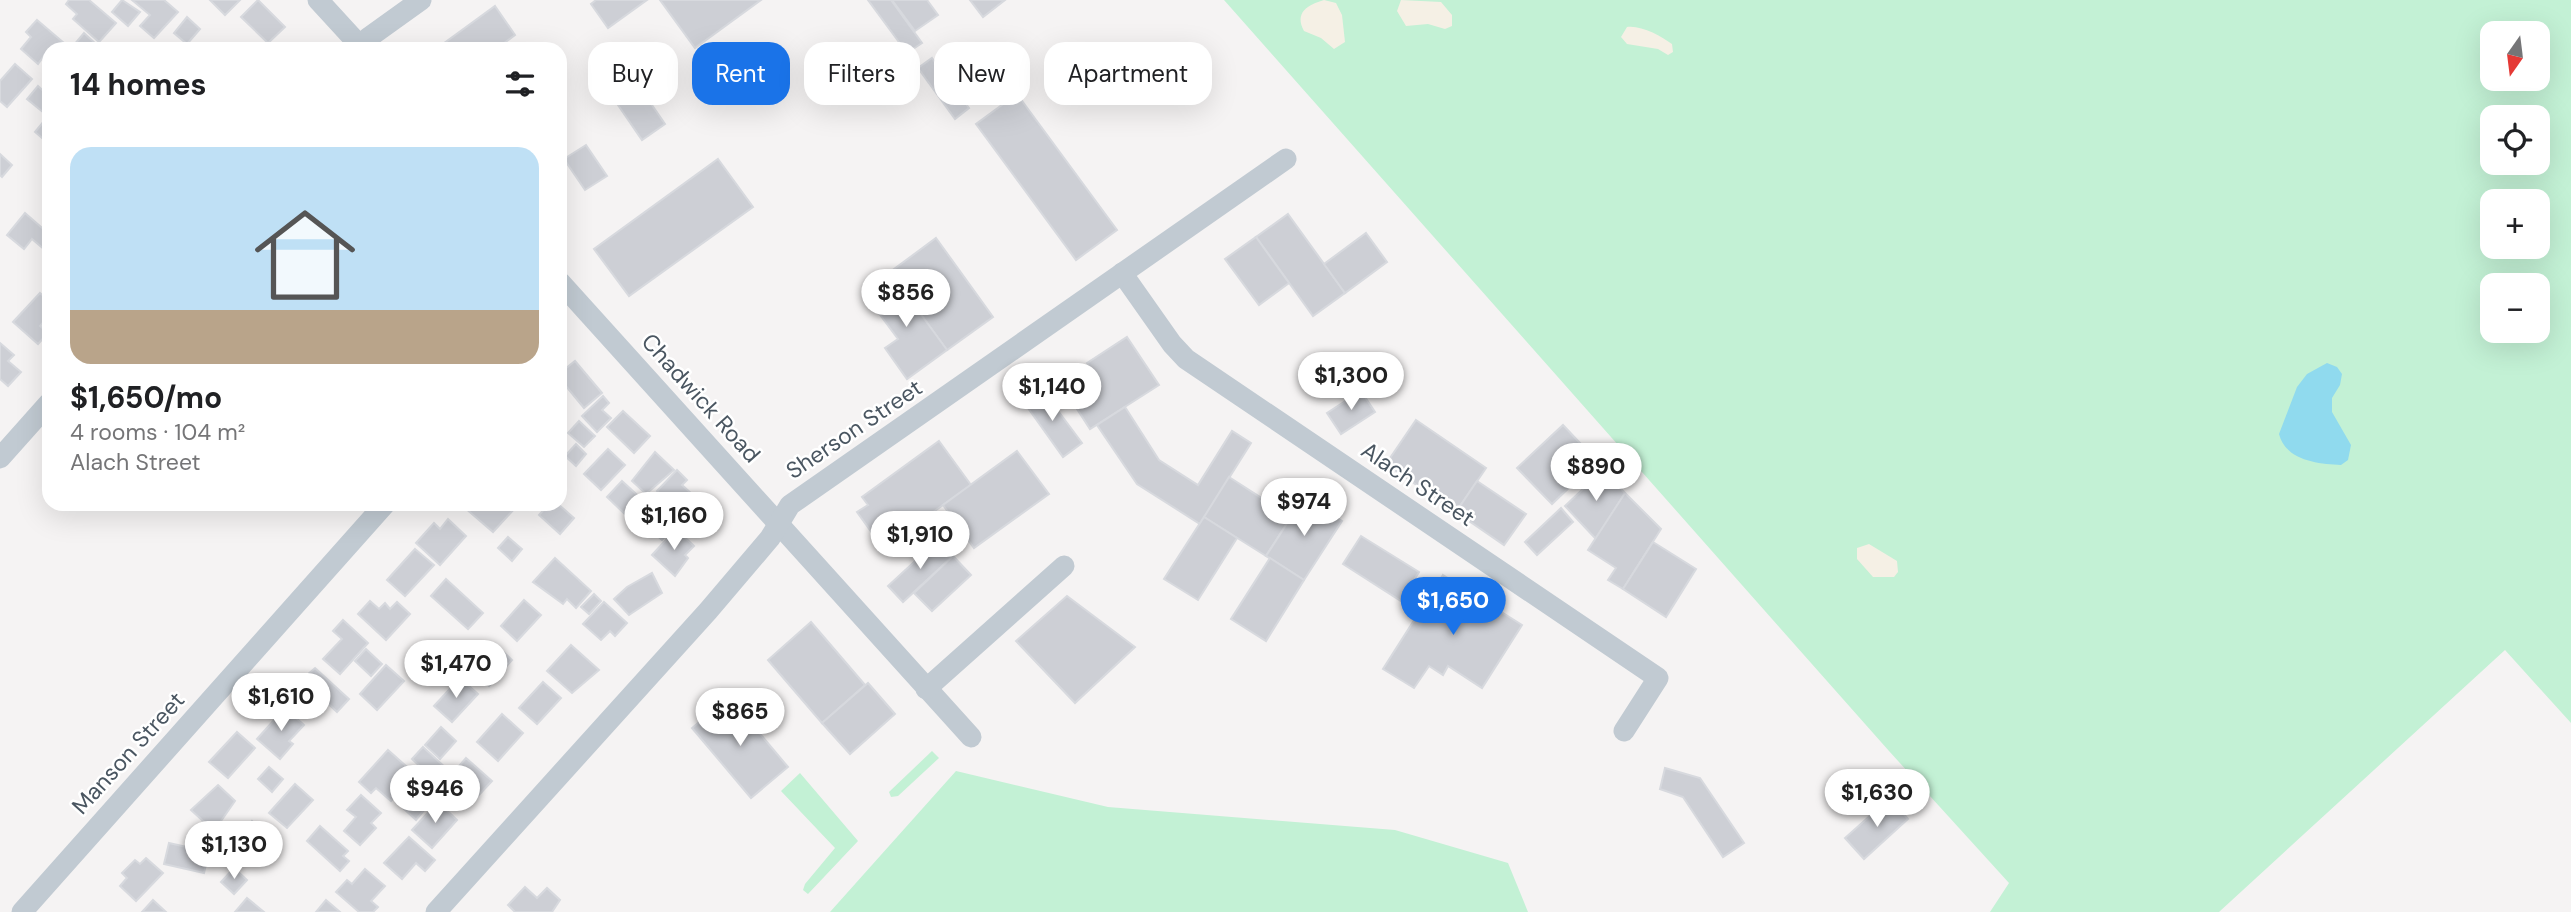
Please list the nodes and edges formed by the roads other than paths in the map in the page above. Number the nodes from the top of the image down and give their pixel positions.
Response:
1 (318, 0) edge
2 (422, 0) edge
3 (355, 42) edge
4 (368, 42) edge
5 (1286, 159) dead end
6 (1122, 273) junction
7 (567, 298) edge
8 (42, 411) edge
9 (0, 458) edge
10 (379, 511) edge
11 (779, 523) junction
12 (1063, 566) dead end
13 (926, 689) junction
14 (1624, 731) dead end
15 (971, 737) dead end
16 (22, 912) edge
17 (436, 912) edge

1 - 3 street
2 - 4 street
5 - 6 street, Sherson Street
6 - 11 street, Sherson Street
6 - 14 street, Alach Street
7 - 11 street, Chadwick Road
8 - 9 street
10 - 16 street, Manson Street
11 - 13 street, Chadwick Road
11 - 17 street, Sherson Street
12 - 13 street
13 - 15 street, Chadwick Road

